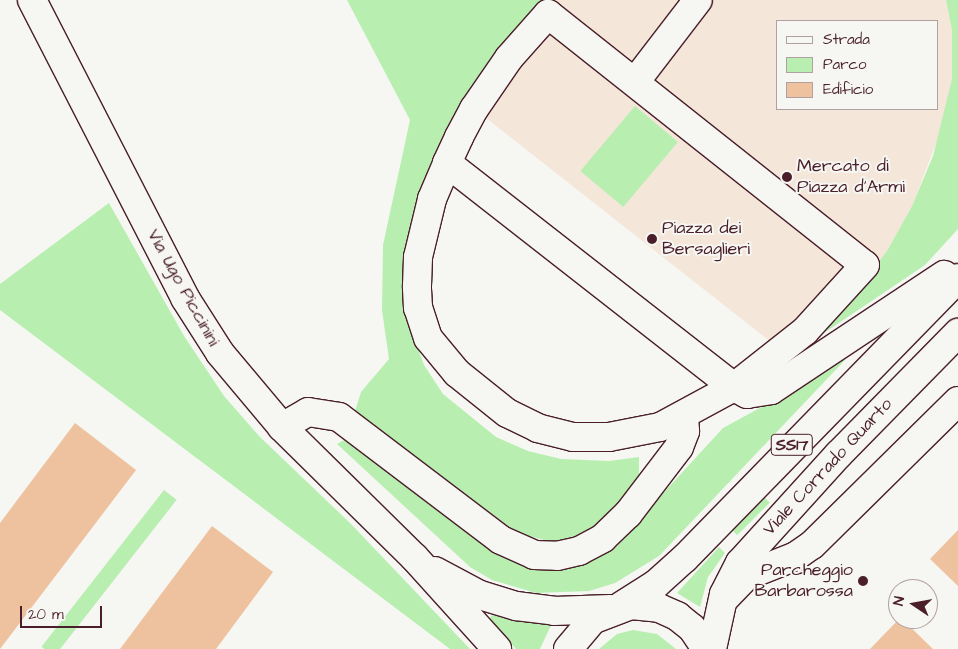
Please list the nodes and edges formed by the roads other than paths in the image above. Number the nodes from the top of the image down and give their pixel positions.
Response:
1 (32, 0) edge
2 (698, 0) edge
3 (635, 82) junction
4 (448, 163) junction
5 (958, 266) edge
6 (958, 278) edge
7 (958, 333) edge
8 (734, 387) junction
9 (958, 401) edge
10 (684, 416) junction
11 (282, 427) junction
12 (414, 557) junction
13 (616, 608) junction
14 (718, 614) junction
15 (497, 649) edge
16 (568, 649) edge
17 (706, 649) edge
18 (712, 649) edge

1 - 11 street, Via Ugo Piccinini
2 - 3 street
3 - 4 street
3 - 8 street
4 - 8 street
4 - 10 street
5 - 8 street
6 - 13 street, SS17
7 - 14 street, Viale Corrado Quarto / SS17
8 - 10 street
9 - 14 street, Viale Corrado Quarto
10 - 11 street
11 - 12 street, Via Ugo Piccinini
12 - 13 street, Via Ugo Piccinini
12 - 15 street, Via Ugo Piccinini
13 - 16 street
13 - 17 street, Via Ugo Piccinini
14 - 18 street, Viale Corrado Quarto / SS17

